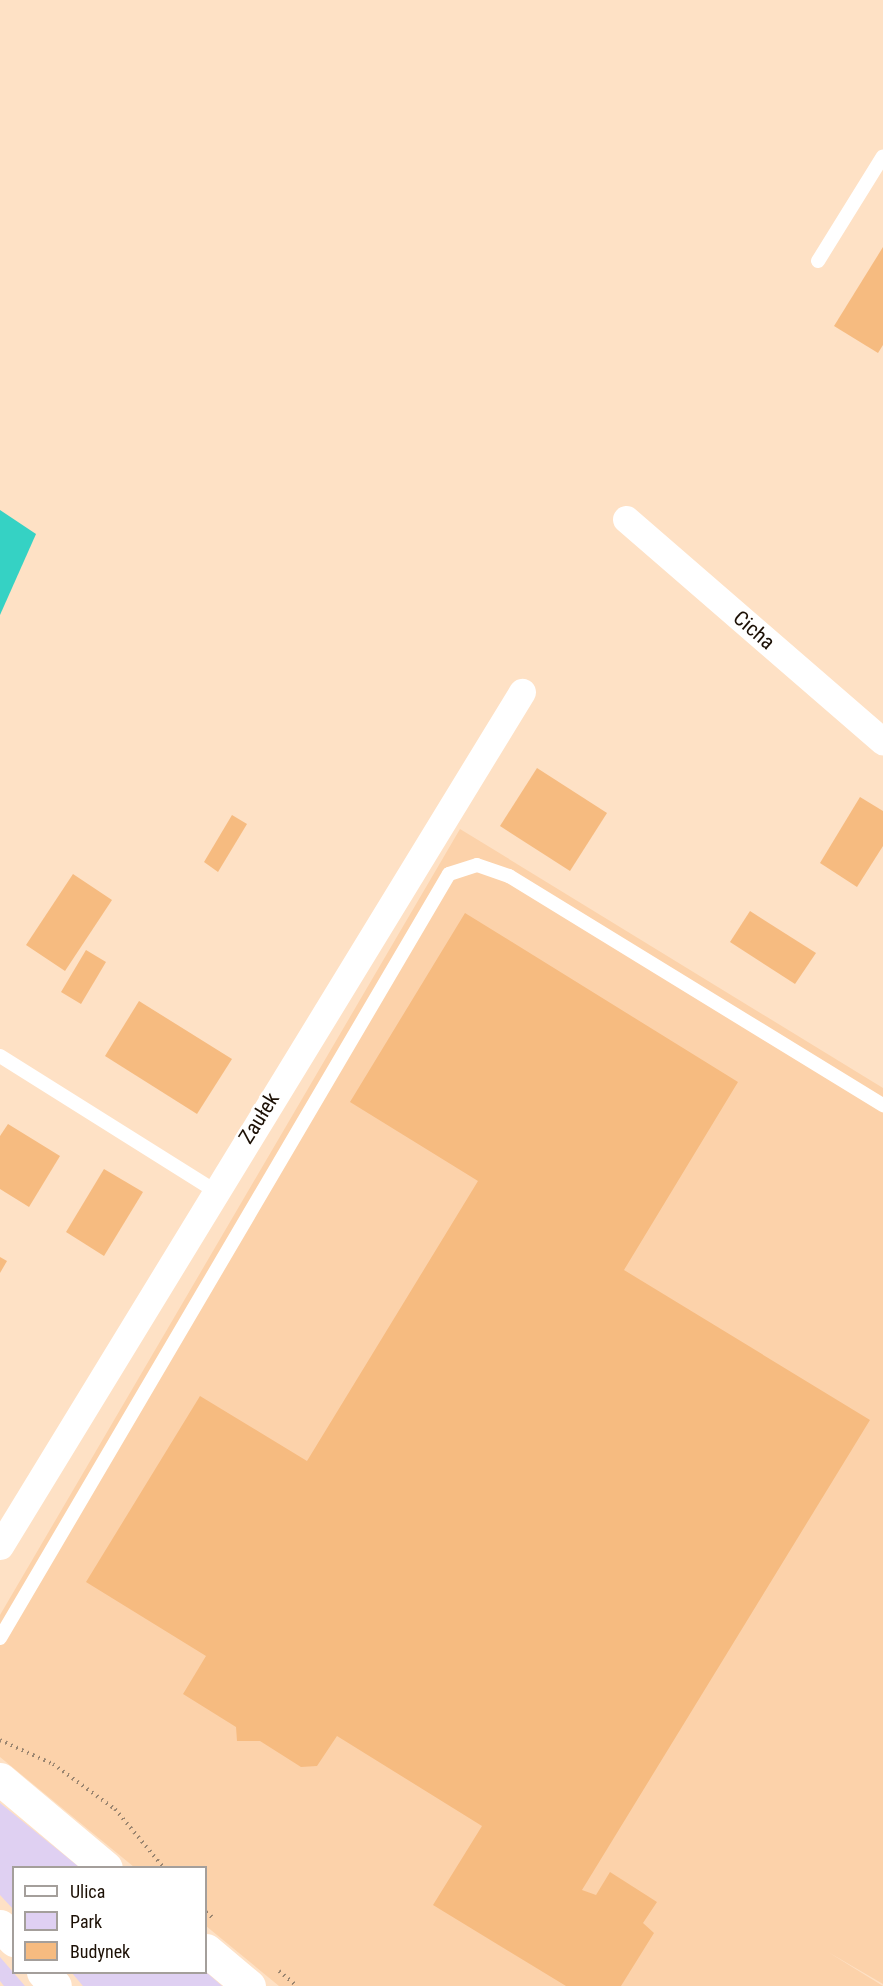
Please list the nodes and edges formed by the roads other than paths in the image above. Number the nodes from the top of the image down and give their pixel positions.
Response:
1 (883, 156) edge
2 (818, 261) dead end
3 (626, 519) dead end
4 (522, 692) dead end
5 (883, 741) edge
6 (0, 1056) edge
7 (883, 1105) edge
8 (215, 1191) junction
9 (0, 1546) edge
10 (0, 1638) edge
11 (0, 1779) edge
12 (104, 1866) edge
13 (0, 1926) edge
14 (12, 1938) edge
15 (207, 1951) edge
16 (45, 1974) edge
17 (55, 1986) edge
18 (249, 1986) edge

1 - 2 lane
3 - 5 street, Cicha
4 - 8 street, Zaułek
6 - 8 lane
7 - 10 lane
8 - 9 street, Zaułek
11 - 12 street
13 - 14 street
15 - 18 street
16 - 17 street

